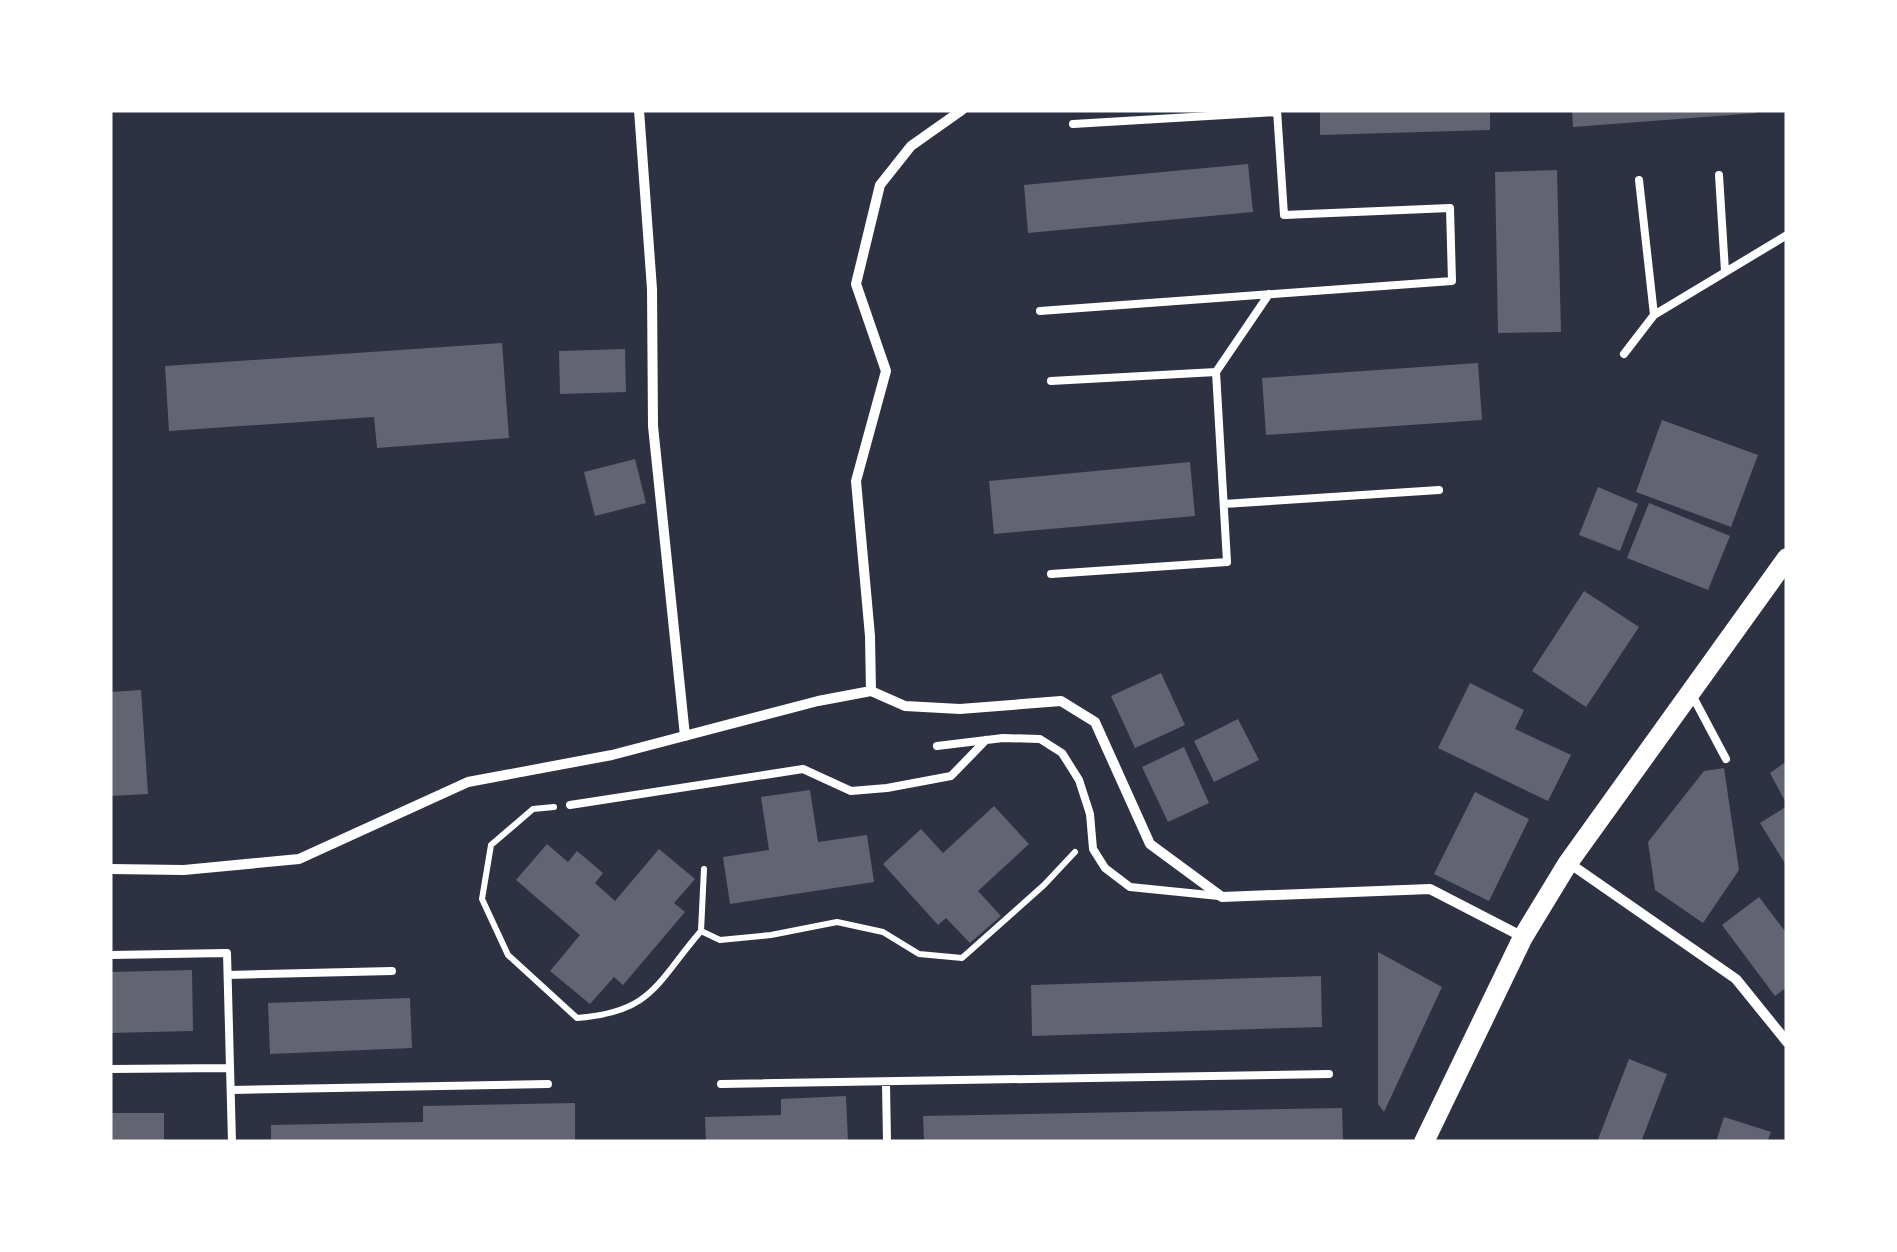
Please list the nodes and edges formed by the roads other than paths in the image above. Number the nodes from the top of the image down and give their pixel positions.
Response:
1 (639, 110) edge
2 (962, 110) edge
3 (1277, 111) edge
4 (1073, 124) dead end
5 (1719, 175) dead end
6 (1638, 180) dead end
7 (1787, 235) edge
8 (1725, 271) junction
9 (1269, 294) junction
10 (1040, 311) dead end
11 (1654, 316) junction
12 (1624, 354) dead end
13 (1216, 372) junction
14 (1051, 381) dead end
15 (1439, 490) dead end
16 (1224, 504) junction
17 (1787, 558) edge
18 (1051, 574) dead end
19 (871, 691) junction
20 (1690, 692) junction
21 (685, 736) junction
22 (986, 740) junction
23 (937, 746) dead end
24 (1726, 759) dead end
25 (570, 805) road end
26 (1568, 862) junction
27 (110, 869) edge
28 (1222, 896) junction
29 (1523, 937) junction
30 (110, 955) edge
31 (392, 971) dead end
32 (228, 975) junction
33 (1787, 1042) edge
34 (230, 1068) junction
35 (110, 1069) edge
36 (1329, 1074) dead end
37 (886, 1083) junction
38 (548, 1084) dead end
39 (720, 1084) dead end
40 (231, 1090) junction
41 (232, 1142) edge
42 (886, 1142) edge
43 (1424, 1142) edge

1 - 21 street
2 - 19 street
3 - 4 lane
3 - 9 lane
5 - 8 lane
6 - 11 lane
7 - 8 lane
8 - 11 lane
9 - 10 lane
9 - 13 lane
11 - 12 lane
13 - 14 lane
13 - 16 lane
15 - 16 lane
16 - 18 lane
17 - 20 main road
19 - 21 street
19 - 28 street
20 - 24 lane
20 - 26 main road
21 - 27 street
22 - 23 lane
22 - 25 lane
22 - 28 lane
26 - 29 main road
26 - 33 street
28 - 29 street
29 - 43 main road
30 - 32 lane
31 - 32 lane
32 - 34 lane
34 - 35 lane
34 - 40 lane
36 - 37 lane
37 - 39 lane
37 - 42 lane
38 - 40 lane
40 - 41 lane

